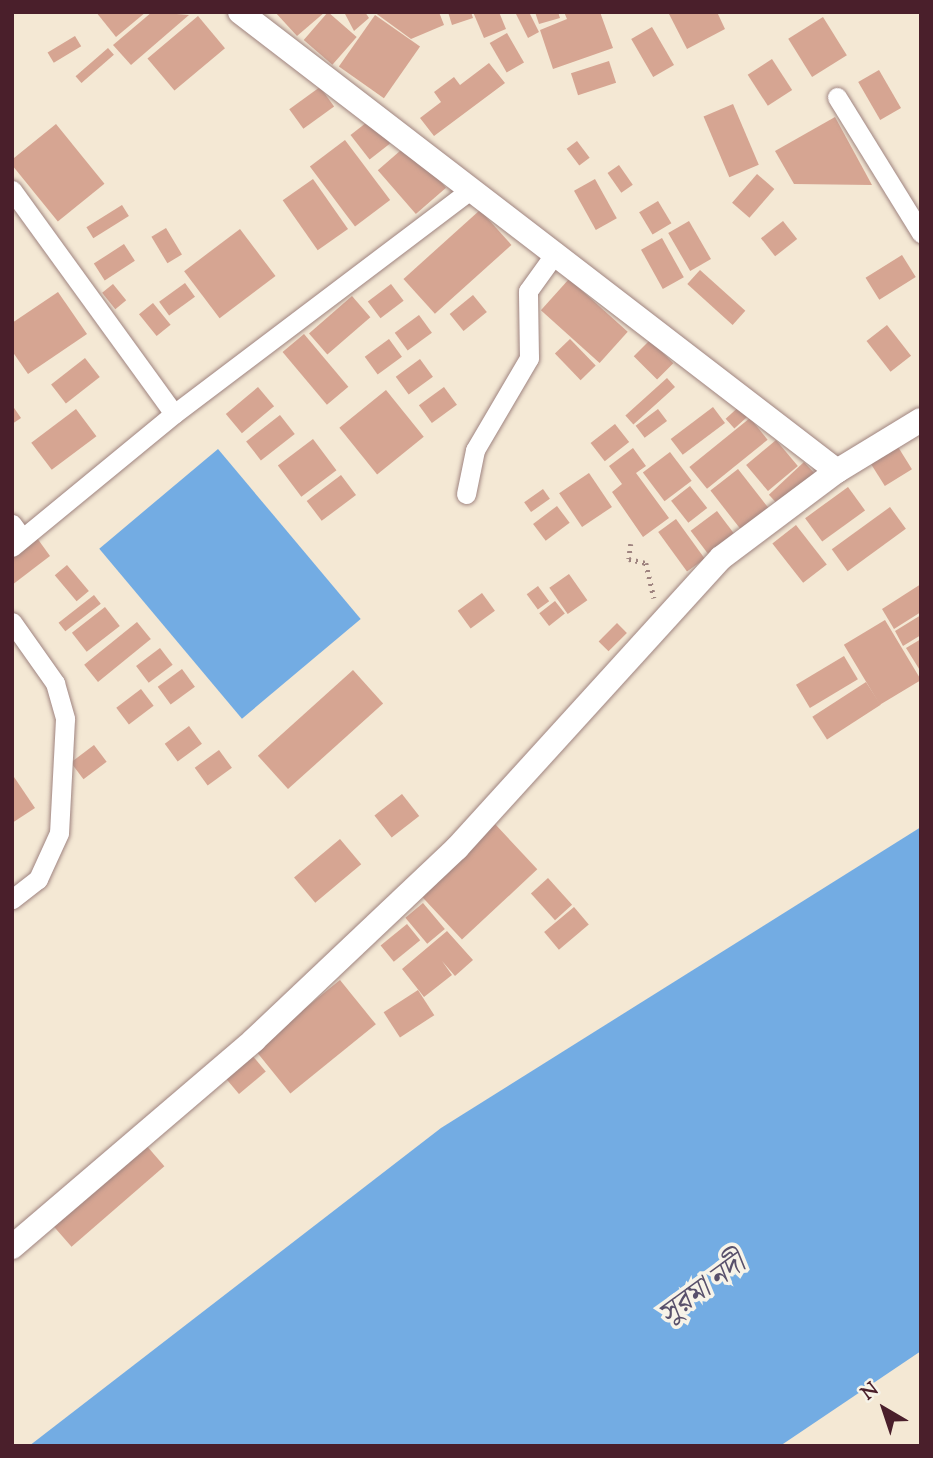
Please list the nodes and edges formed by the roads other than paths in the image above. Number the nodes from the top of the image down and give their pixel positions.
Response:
1 (240, 12) edge
2 (837, 97) dead end
3 (472, 189) junction
4 (12, 190) edge
5 (921, 233) edge
6 (556, 252) junction
7 (174, 414) junction
8 (921, 420) edge
9 (837, 471) junction
10 (466, 494) dead end
11 (16, 536) edge
12 (12, 622) edge
13 (12, 900) edge
14 (12, 1247) edge

1 - 3 street
2 - 5 street
3 - 6 street
3 - 7 street
4 - 7 street
6 - 9 street
6 - 10 street
7 - 11 street
8 - 9 street
9 - 14 street
12 - 13 street

